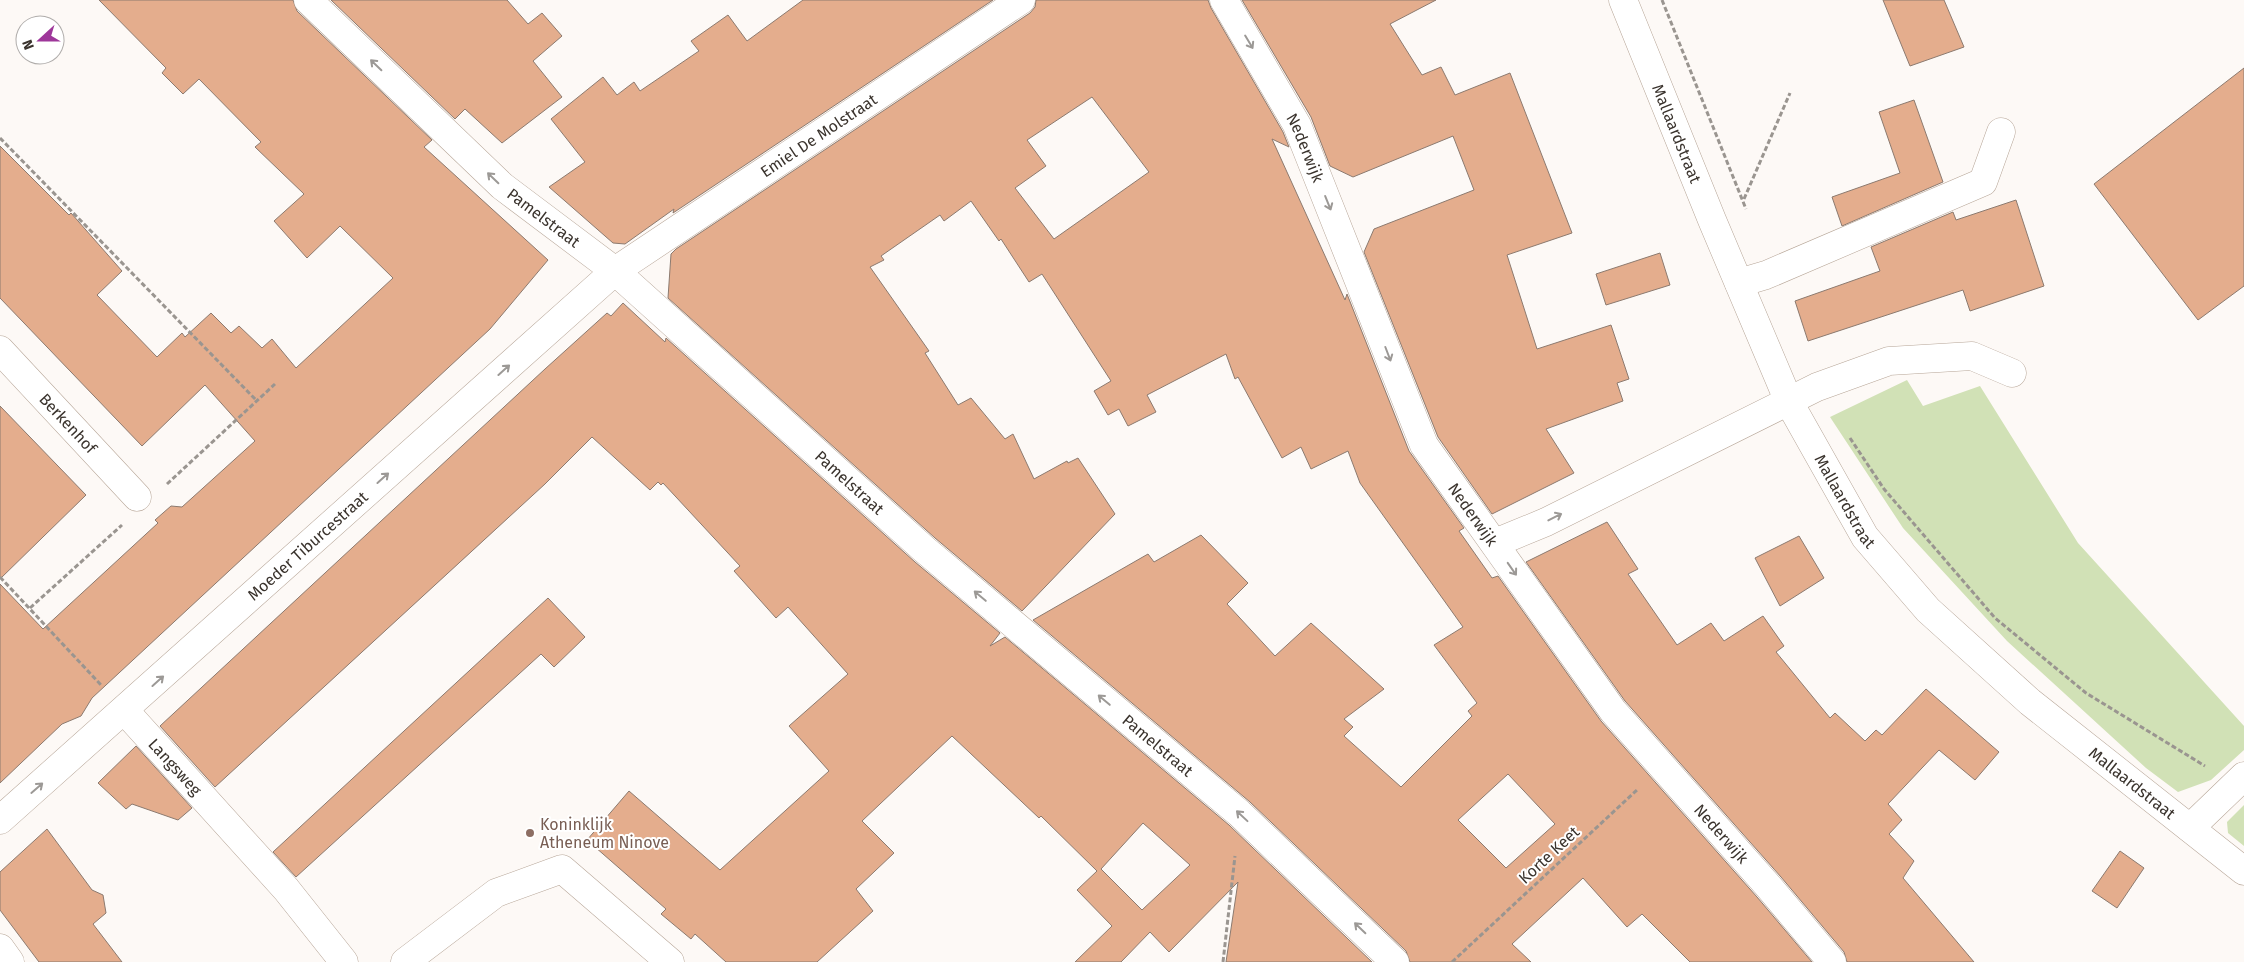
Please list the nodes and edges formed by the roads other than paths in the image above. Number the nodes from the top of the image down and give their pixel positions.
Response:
1 (308, 0) edge
2 (1020, 0) edge
3 (1224, 0) edge
4 (1623, 0) edge
5 (2001, 132) dead end
6 (615, 271) junction
7 (1739, 283) junction
8 (0, 350) edge
9 (2012, 373) dead end
10 (1789, 402) junction
11 (137, 497) dead end
12 (1495, 544) junction
13 (125, 711) junction
14 (2238, 781) edge
15 (0, 820) edge
16 (2190, 828) junction
17 (2244, 871) edge
18 (0, 948) edge
19 (10, 962) edge
20 (344, 962) edge
21 (404, 962) edge
22 (670, 962) edge
23 (1395, 962) edge
24 (1832, 962) edge

6 -> 1 street, Pamelstraat
2 - 6 street, Emiel De Molstraat
3 -> 12 street, Nederwijk
4 - 7 street, Mallaardstraat
5 - 7 street
13 -> 6 street, Moeder Tiburcestraat
23 -> 6 street, Pamelstraat
7 - 10 street, Mallaardstraat
8 - 11 street, Berkenhof
9 - 10 street
12 -> 10 street
10 - 16 street, Mallaardstraat
12 -> 24 street, Nederwijk
15 -> 13 street, Moeder Tiburcestraat
13 - 20 street, Langsweg
14 - 16 street
16 - 17 street, Mallaardstraat
18 - 19 street
21 - 22 street

